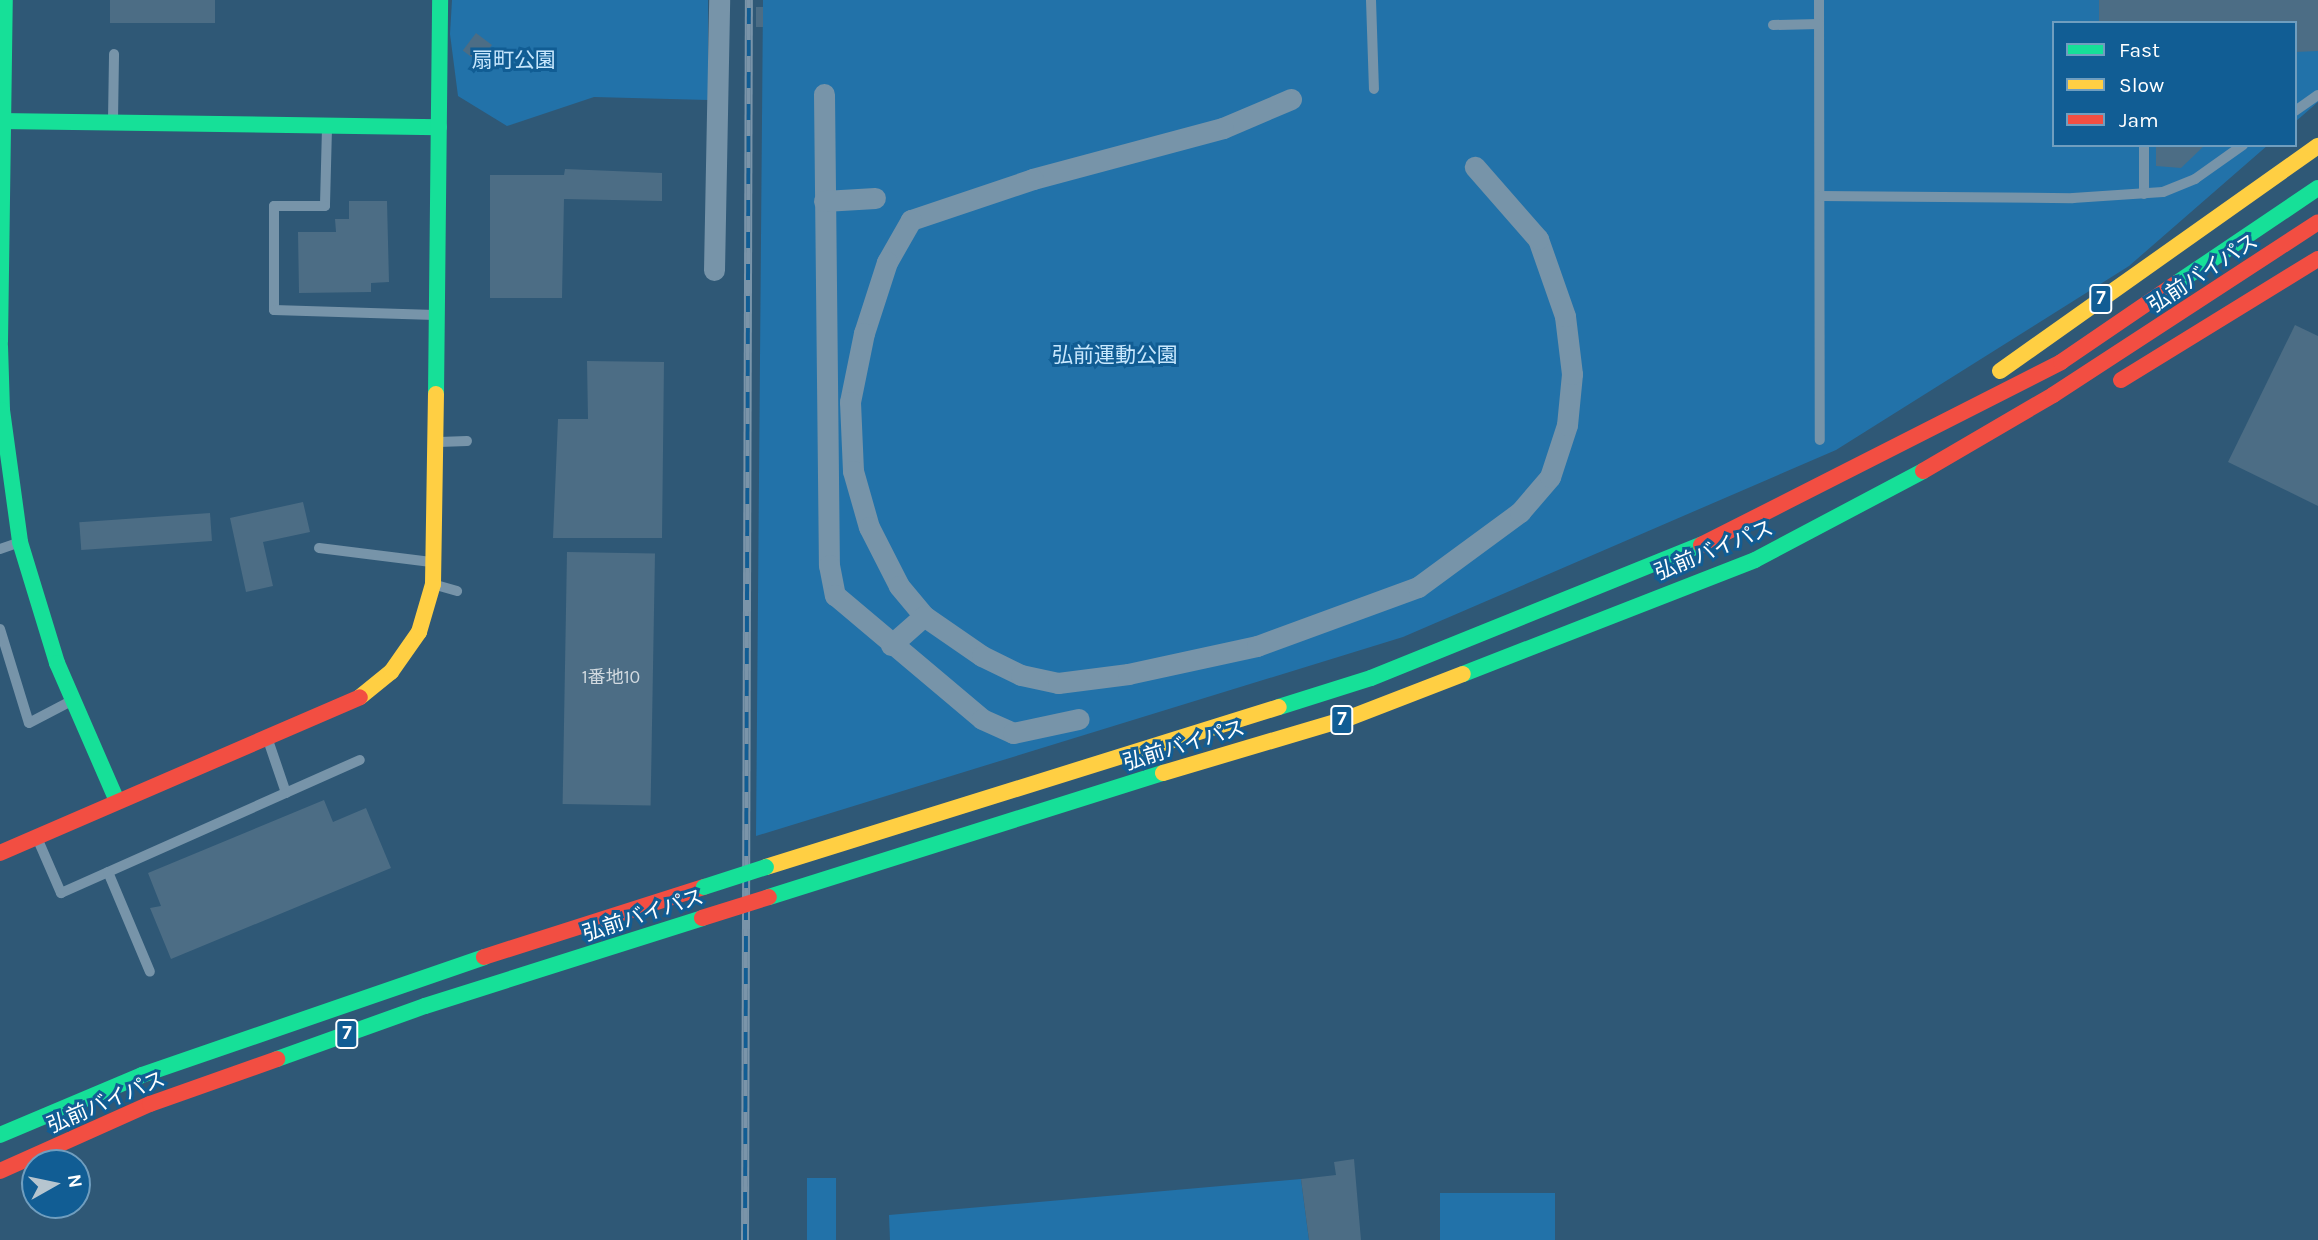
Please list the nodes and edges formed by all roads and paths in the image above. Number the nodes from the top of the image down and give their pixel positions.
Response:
1 (5, 0) edge
2 (440, 0) edge
3 (719, 0) edge
4 (1371, 0) edge
5 (1819, 0) edge
6 (1819, 23) junction
7 (1773, 24) dead end
8 (114, 54) dead end
9 (1374, 89) dead end
10 (824, 94) dead end
11 (2318, 95) edge
12 (1291, 99) dead end
13 (2297, 110) edge
14 (2, 121) edge
15 (113, 122) junction
16 (327, 125) junction
17 (439, 127) junction
18 (2318, 146) edge
19 (2144, 147) edge
20 (2240, 147) edge
21 (1475, 166) dead end
22 (2318, 188) edge
23 (2144, 194) junction
24 (1820, 196) junction
25 (876, 198) dead end
26 (824, 201) junction
27 (2318, 222) edge
28 (2318, 259) edge
29 (714, 270) dead end
30 (437, 315) junction
31 (0, 344) edge
32 (2102, 390) dead end
33 (2053, 415) dead end
34 (1820, 440) dead end
35 (467, 441) dead end
36 (436, 443) junction
37 (1884, 453) junction
38 (1895, 487) junction
39 (20, 542) junction
40 (319, 548) dead end
41 (0, 549) edge
42 (434, 562) junction
43 (433, 584) junction
44 (457, 591) dead end
45 (924, 616) junction
46 (0, 629) edge
47 (891, 645) junction
48 (73, 700) junction
49 (1079, 719) dead end
50 (267, 737) junction
51 (360, 760) dead end
52 (286, 793) junction
53 (117, 801) junction
54 (36, 837) junction
55 (0, 853) edge
56 (108, 872) junction
57 (150, 972) dead end
58 (0, 1135) edge
59 (0, 1171) edge

1 - 14 main road
2 - 17 main road
3 - 29 street
4 - 9 lane
5 - 6 lane
6 - 7 lane
6 - 24 lane
8 - 15 lane
10 - 26 street
11 - 13 lane
12 - 45 street
14 - 15 main road
14 - 31 main road
15 - 16 main road
16 - 17 main road
16 - 30 lane
17 - 30 main road
18 - 37 main road, 7
19 - 23 lane
20 - 23 lane
21 - 45 street
22 - 37 main road, 弘前バイパス / 7
23 - 24 lane
24 - 34 lane
25 - 26 street
26 - 47 street
27 - 38 main road, 弘前バイパス / 7
28 - 32 main road
30 - 36 main road
31 - 39 main road
33 - 38 main road, 7
35 - 36 lane
36 - 42 main road
37 - 58 main road, 弘前バイパス / 7, bridge
38 - 59 main road, 弘前バイパス / 7, bridge
39 - 41 lane
39 - 48 main road
40 - 42 lane
42 - 43 main road
43 - 44 lane
43 - 50 main road
45 - 47 street
46 - 48 lane
47 - 49 street
48 - 53 main road
50 - 52 lane
50 - 53 main road
51 - 52 lane
52 - 56 lane
53 - 54 main road
54 - 55 main road
54 - 56 lane
56 - 57 lane

